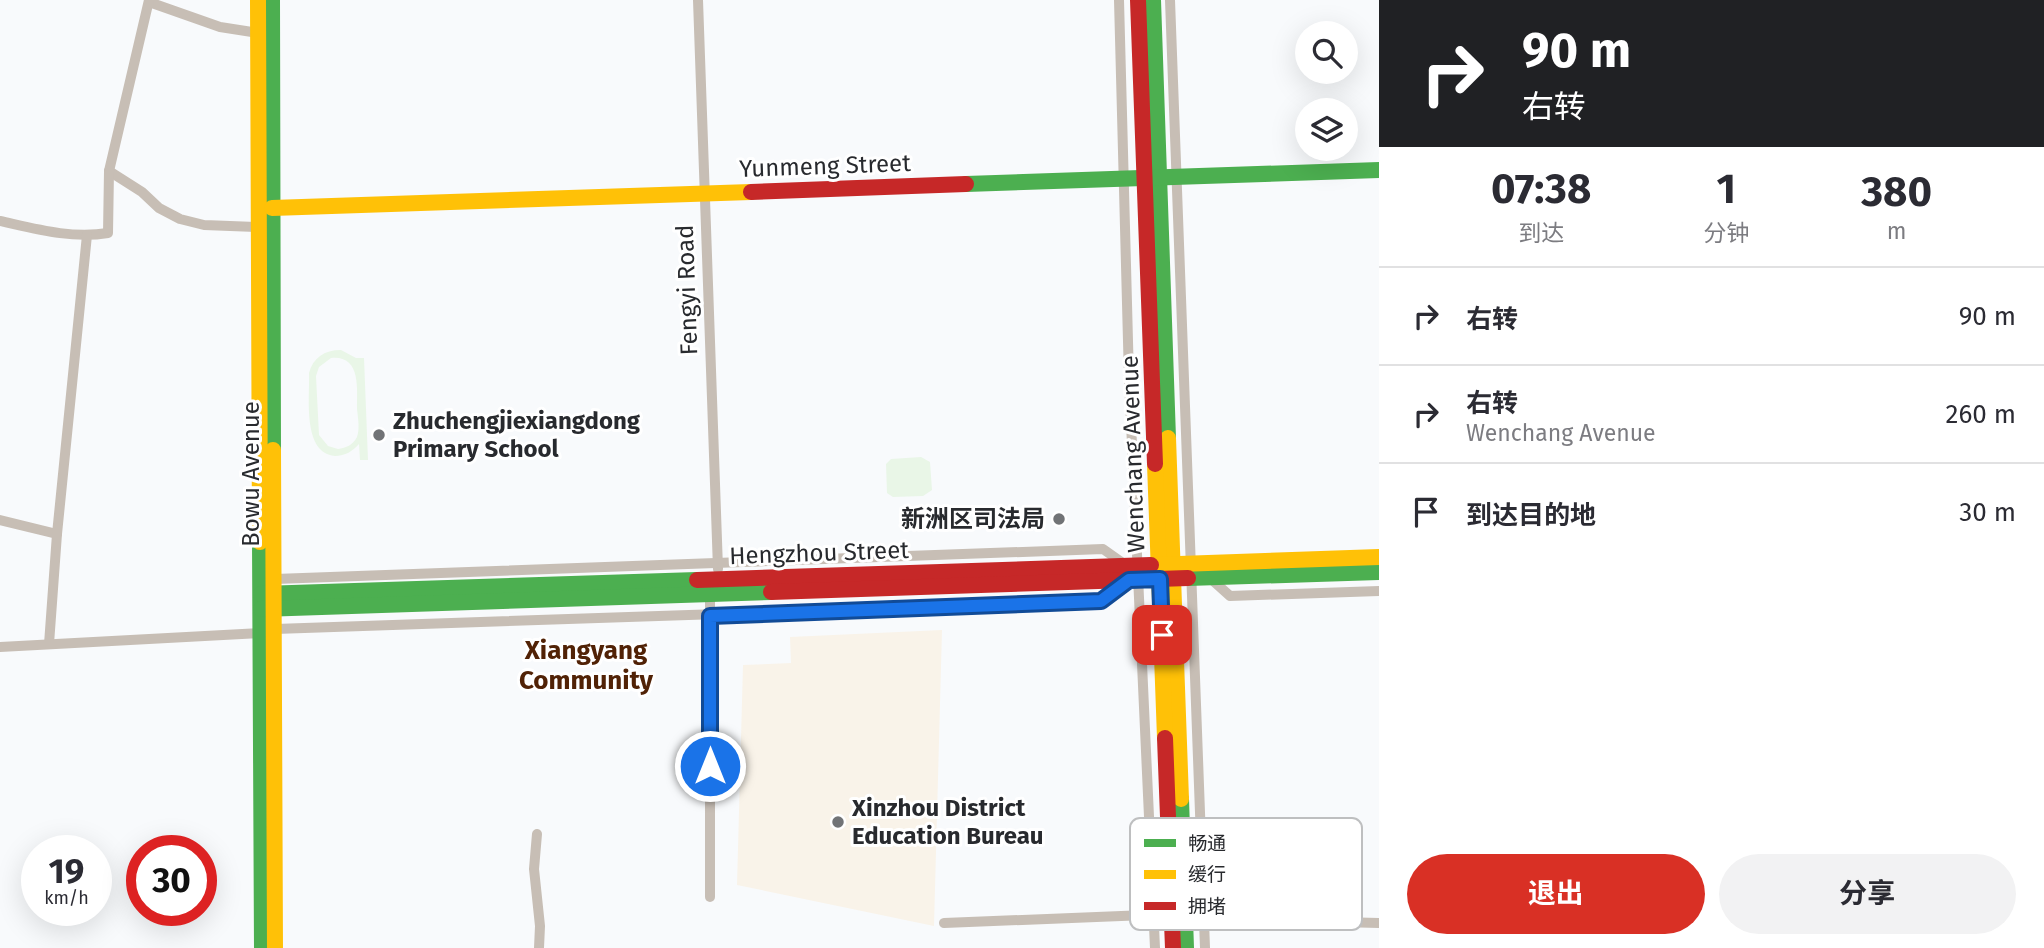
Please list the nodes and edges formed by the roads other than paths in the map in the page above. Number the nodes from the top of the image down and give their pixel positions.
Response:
1 (258, 0) edge
2 (272, 0) edge
3 (698, 0) edge
4 (1119, 0) edge
5 (1138, 0) edge
6 (1153, 0) edge
7 (1170, 0) edge
8 (149, 1) edge
9 (258, 33) junction
10 (1379, 170) edge
11 (108, 171) junction
12 (1153, 177) junction
13 (1176, 177) junction
14 (1124, 178) junction
15 (704, 193) junction
16 (272, 208) junction
17 (0, 221) edge
18 (259, 227) junction
19 (86, 235) junction
20 (0, 520) edge
21 (57, 534) junction
22 (1379, 557) edge
23 (718, 571) junction
24 (1191, 571) junction
25 (1166, 572) junction
26 (1379, 572) edge
27 (1133, 573) junction
28 (1210, 578) junction
29 (1379, 592) edge
30 (710, 594) junction
31 (269, 597) junction
32 (710, 616) junction
33 (268, 631) junction
34 (49, 644) junction
35 (0, 647) edge
36 (1147, 818) edge
37 (1175, 818) edge
38 (1200, 818) edge
39 (537, 834) dead end
40 (710, 897) dead end
41 (1130, 916) edge
42 (944, 923) dead end
43 (1154, 930) edge
44 (1175, 930) edge
45 (1182, 930) edge
46 (1204, 930) edge
47 (262, 948) edge
48 (275, 948) edge
49 (539, 948) edge
50 (1155, 948) edge
51 (1172, 948) edge
52 (1186, 948) edge
53 (1205, 948) edge

1 - 9 main road, Bowu Avenue
2 - 16 main road, Bowu Avenue
3 - 15 street, Fengyi Road
4 - 14 street
5 - 12 main road, Wenchang Avenue
6 - 12 main road, Wenchang Avenue
7 - 13 street
8 - 9 street
8 - 11 street
9 - 18 main road, Bowu Avenue
10 - 13 main road, Yunmeng Street
11 - 18 street
11 - 19 street
12 - 13 main road, Yunmeng Street
12 - 14 main road, Yunmeng Street
12 - 25 main road, Wenchang Avenue
13 - 24 street
14 - 15 main road, Yunmeng Street
14 - 27 street
15 - 16 main road, Yunmeng Street
15 - 23 street, Fengyi Road
16 - 31 main road, Bowu Avenue
17 - 19 street
18 - 31 main road, Bowu Avenue
19 - 21 street
20 - 21 street
21 - 34 street
22 - 24 main road, Hengzhou Street
23 - 27 main road, Hengzhou Street
23 - 31 main road, Hengzhou Street
24 - 25 main road, Hengzhou Street
24 - 28 main road, Hengzhou Street
24 - 38 street
25 - 27 main road, Hengzhou Street
25 - 37 main road, Wenchang Avenue
26 - 28 main road, Hengzhou Street
27 - 30 main road, Hengzhou Street
27 - 32 street
27 - 36 street
28 - 29 street
30 - 31 main road, Hengzhou Street
30 - 32 street
31 - 33 main road, Bowu Avenue
32 - 33 street
32 - 40 street
33 - 34 street
33 - 47 main road, Bowu Avenue
33 - 48 main road, Bowu Avenue
34 - 35 street
39 - 49 street
41 - 42 street
43 - 50 street
44 - 51 main road, Wenchang Avenue
45 - 52 main road, Wenchang Avenue
46 - 53 street

